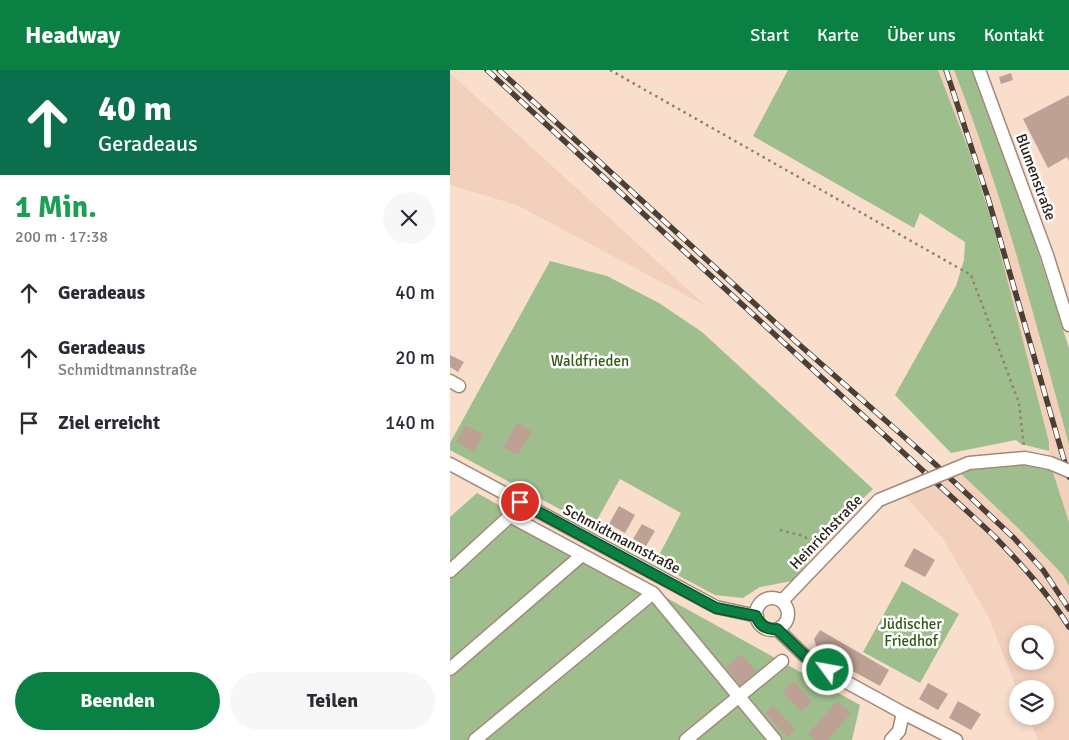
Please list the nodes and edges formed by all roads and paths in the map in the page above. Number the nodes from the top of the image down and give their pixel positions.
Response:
1 (610, 70) edge
2 (980, 70) edge
3 (1069, 325) edge
4 (1025, 458) junction
5 (450, 464) edge
6 (1069, 471) edge
7 (780, 530) dead end
8 (582, 555) junction
9 (825, 556) junction
10 (450, 571) edge
11 (653, 593) junction
12 (782, 602) junction
13 (756, 616) junction
14 (777, 629) junction
15 (782, 661) dead end
16 (450, 669) edge
17 (740, 696) junction
18 (903, 713) junction
19 (475, 740) edge
20 (686, 740) edge
21 (775, 740) edge
22 (891, 740) edge
23 (956, 740) edge

1 - 4 path
2 - 3 street, Blumenstraße
4 - 6 street, Heinrichstraße, bridge
4 - 9 street, Heinrichstraße, bridge
5 - 13 street, Schmidtmannstraße
7 - 9 path
8 - 10 street
8 - 11 street
8 - 16 street
9 - 12 street, Heinrichstraße
11 - 17 street
11 - 19 street
12 - 13 street
12 - 14 street
13 - 14 street
14 - 18 street
15 - 17 street
17 - 20 street
17 - 21 street
18 - 22 street
18 - 23 street

